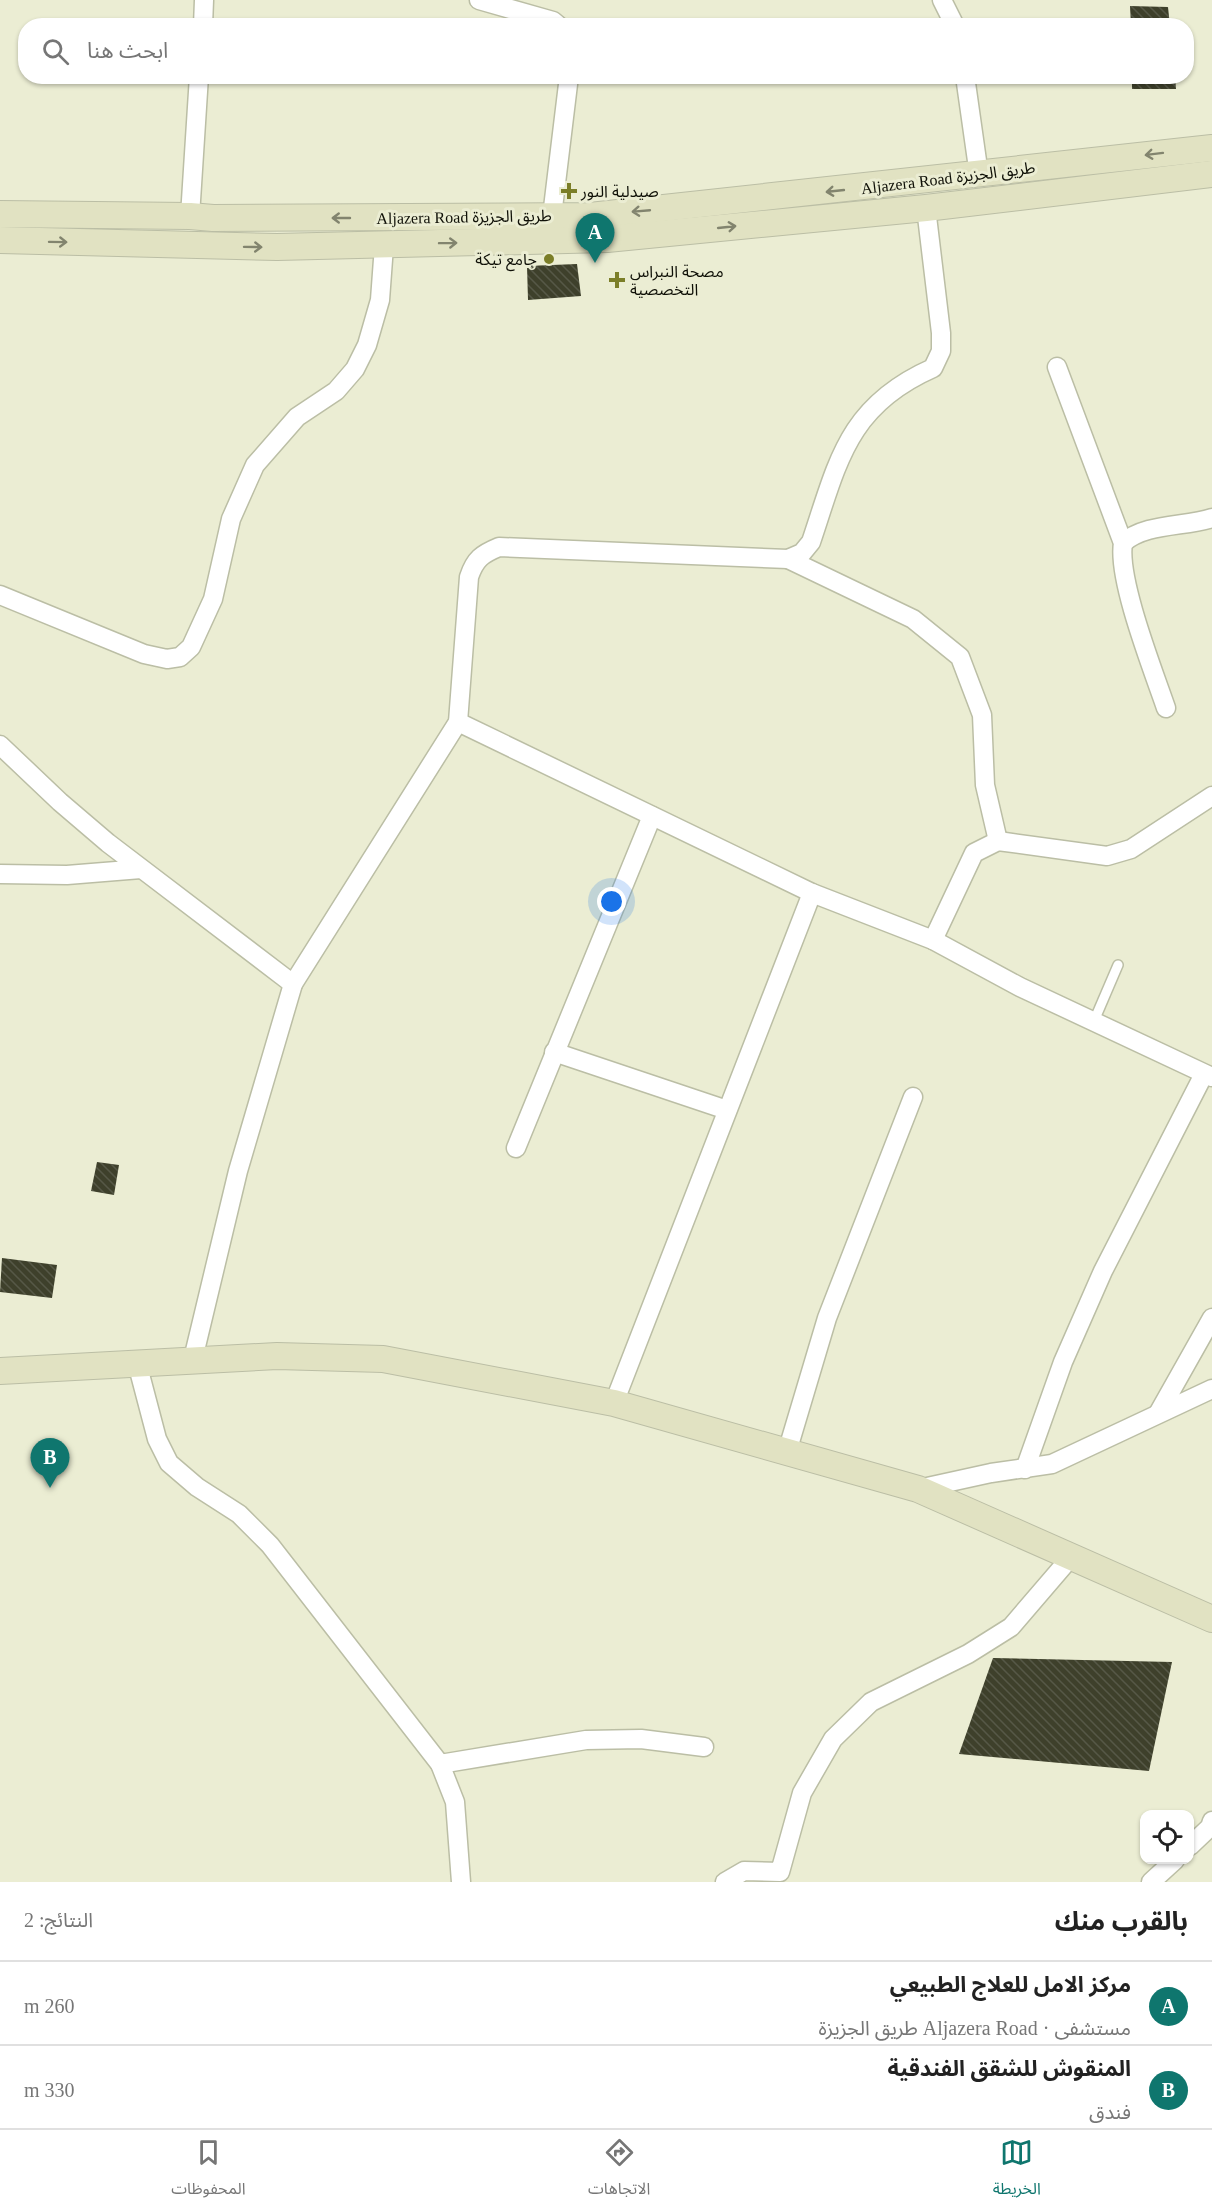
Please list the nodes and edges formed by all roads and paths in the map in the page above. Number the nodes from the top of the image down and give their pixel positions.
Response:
1 (204, 0) edge
2 (479, 0) edge
3 (942, 0) edge
4 (203, 18) edge
5 (542, 18) edge
6 (951, 18) edge
7 (198, 84) edge
8 (568, 84) edge
9 (966, 84) edge
10 (1212, 148) edge
11 (1212, 174) edge
12 (980, 175) junction
13 (926, 208) junction
14 (0, 214) edge
15 (190, 216) junction
16 (552, 216) junction
17 (0, 240) edge
18 (384, 246) junction
19 (1057, 367) dead end
20 (1212, 518) edge
21 (1123, 543) junction
22 (788, 559) junction
23 (0, 595) edge
24 (1166, 708) dead end
25 (458, 722) junction
26 (0, 745) edge
27 (1212, 796) edge
28 (652, 816) junction
29 (998, 841) junction
30 (141, 868) junction
31 (0, 873) edge
32 (812, 893) junction
33 (933, 940) junction
34 (1118, 965) dead end
35 (292, 984) junction
36 (1094, 1022) junction
37 (554, 1052) junction
38 (1208, 1076) edge
39 (913, 1097) dead end
40 (727, 1110) junction
41 (516, 1148) dead end
42 (1212, 1318) edge
43 (193, 1359) junction
44 (137, 1363) junction
45 (0, 1371) edge
46 (1212, 1389) edge
47 (614, 1403) junction
48 (1160, 1412) junction
49 (787, 1452) junction
50 (1025, 1469) junction
51 (918, 1489) junction
52 (1071, 1557) junction
53 (1212, 1619) edge
54 (704, 1747) dead end
55 (440, 1764) junction
56 (1212, 1821) edge
57 (1194, 1842) edge
58 (1171, 1864) edge
59 (461, 1882) edge
60 (725, 1882) edge
61 (1151, 1882) edge

1 - 4 street
2 - 5 street
3 - 6 street
7 - 15 street
8 - 16 street
9 - 12 street
10 -> 12 main road, Aljazera Road طريق الجزيزة
11 - 13 main road, Aljazera Road طريق الجزيزة
12 -> 16 main road, Aljazera Road طريق الجزيزة
18 -> 13 main road, Aljazera Road طريق الجزيزة
13 - 22 street
14 - 15 main road, Aljazera Road طريق الجزيزة
16 -> 15 main road, Aljazera Road طريق الجزيزة
17 -> 18 main road, Aljazera Road طريق الجزيزة
18 - 23 street
19 - 21 street
20 - 21 street
21 - 24 street
22 - 25 street
22 - 29 street
25 - 28 street
25 - 35 street
26 - 30 street
27 - 29 street
28 - 32 street
28 - 37 street
29 - 33 street
30 - 31 street
30 - 35 street
32 - 33 street
32 - 40 street
33 - 36 street
34 - 36 lane
35 - 43 street
36 - 38 street
37 - 40 street
37 - 41 street
38 - 50 street
39 - 49 street
40 - 47 street
42 - 48 street
43 - 44 main road
43 - 47 main road
44 - 45 main road
44 - 55 street
46 - 48 street
47 - 49 main road
48 - 50 street
49 - 51 main road
50 - 51 street
51 - 52 main road
52 - 53 main road
52 - 60 street
54 - 55 street
55 - 59 street
56 - 57 street
58 - 61 street

